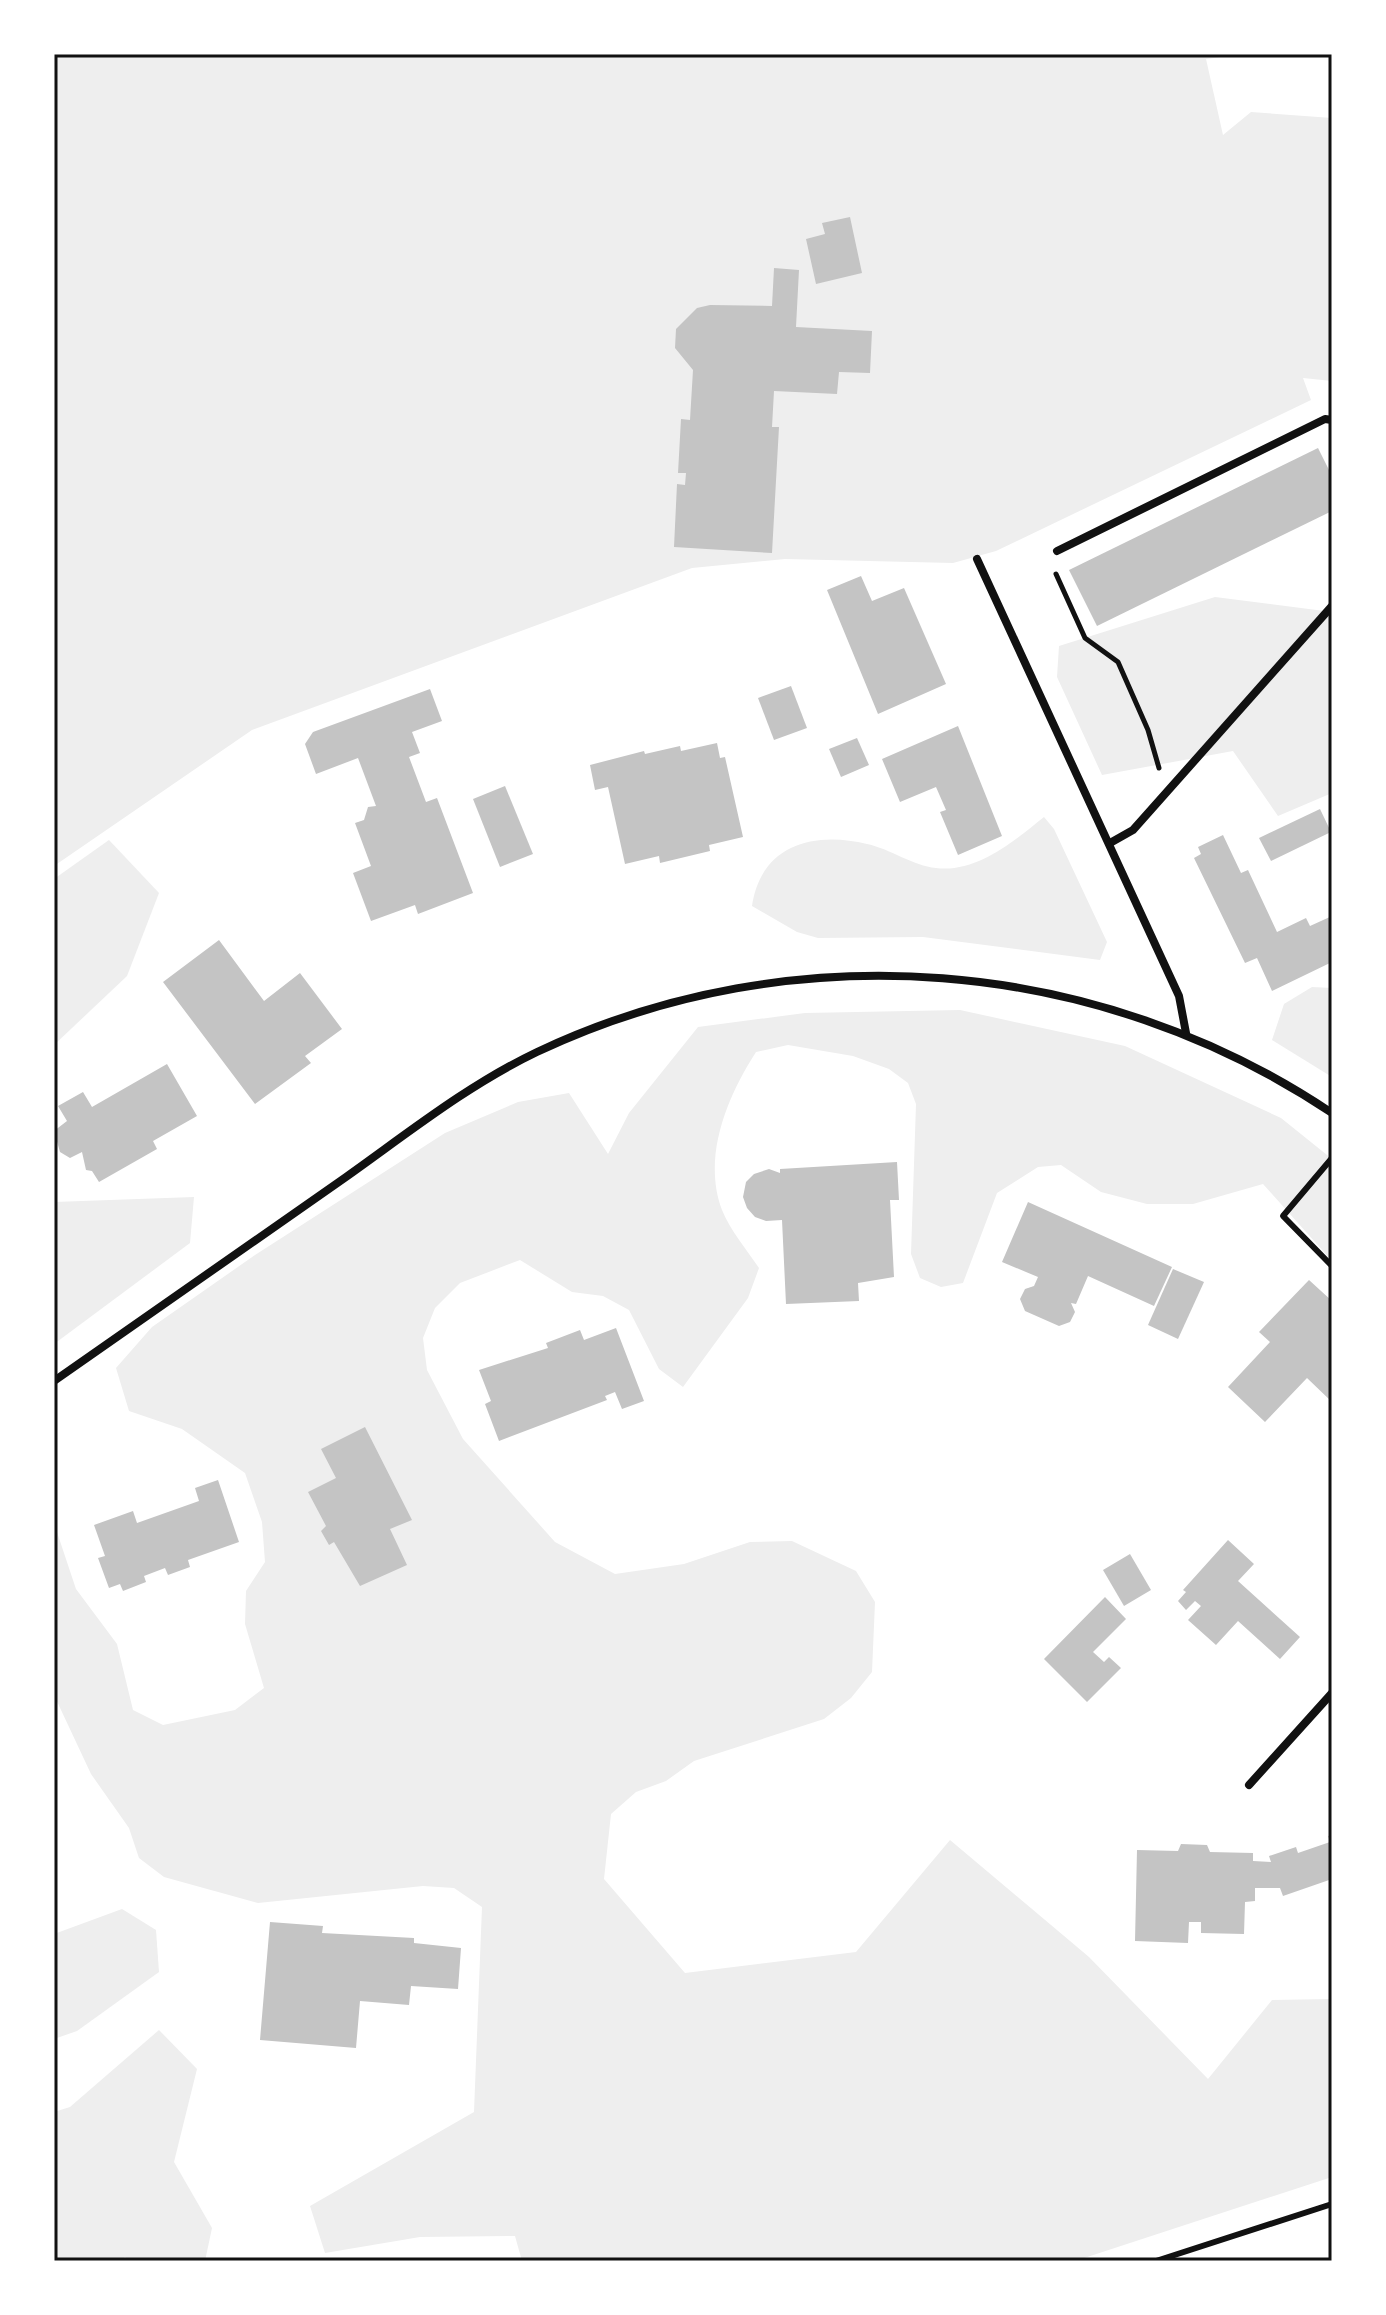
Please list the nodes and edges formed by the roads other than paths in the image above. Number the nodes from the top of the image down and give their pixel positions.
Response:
1 (1332, 420) edge
2 (1057, 551) road end
3 (977, 559) dead end
4 (1332, 606) edge
5 (1110, 843) junction
6 (1186, 1033) junction
7 (1332, 1113) edge
8 (1332, 1158) edge
9 (1332, 1266) edge
10 (54, 1381) edge
11 (1332, 1693) edge
12 (1249, 1785) dead end
13 (1332, 2204) edge
14 (1156, 2261) edge

1 - 2 street
3 - 5 street
4 - 5 street
5 - 6 street
6 - 7 street
6 - 10 street
8 - 9 lane
11 - 12 street
13 - 14 lane

